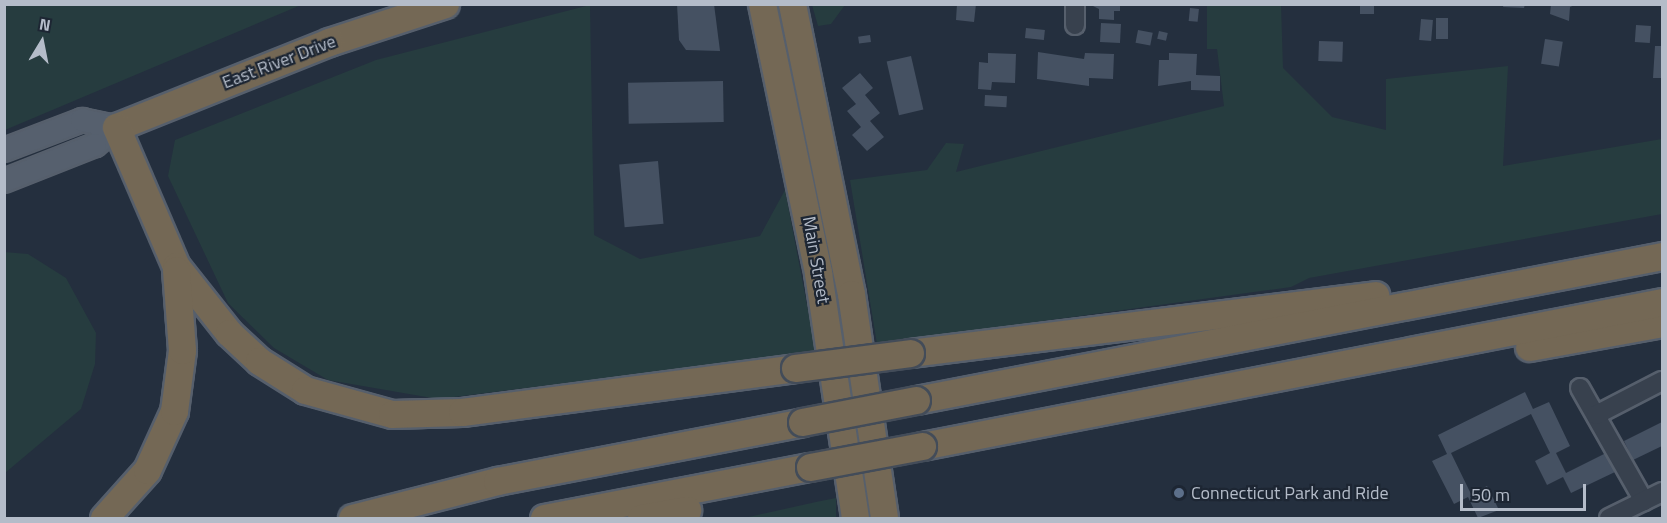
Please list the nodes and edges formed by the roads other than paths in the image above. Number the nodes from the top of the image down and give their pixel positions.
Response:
1 (445, 4) edge
2 (762, 4) edge
3 (792, 4) edge
4 (1076, 4) edge
5 (1074, 25) dead end
6 (116, 127) junction
7 (4, 150) edge
8 (4, 181) edge
9 (1662, 244) edge
10 (1662, 255) edge
11 (176, 266) junction
12 (1592, 269) junction
13 (1505, 285) junction
14 (1662, 302) edge
15 (1662, 323) edge
16 (1340, 365) junction
17 (1662, 381) edge
18 (1580, 388) dead end
19 (1596, 415) junction
20 (811, 471) junction
21 (1662, 492) edge
22 (1644, 501) junction
23 (104, 519) edge
24 (352, 519) edge
25 (544, 519) edge
26 (641, 519) edge
27 (855, 519) edge
28 (884, 519) edge
29 (1609, 519) edge

1 - 6 highway, East River Drive
2 - 27 highway, Main Street
3 - 28 highway, Main Street
4 - 5 street
6 - 7 main road
6 - 8 main road, East River Drive
6 - 11 highway
9 - 12 highway
10 - 12 highway
11 - 13 highway, bridge
11 - 23 highway
12 - 13 highway
13 - 24 highway, bridge
14 - 16 highway
15 - 16 highway
16 - 20 highway, bridge
17 - 19 street
18 - 19 street
19 - 22 street
20 - 25 highway
20 - 26 highway
21 - 22 street
22 - 29 street

